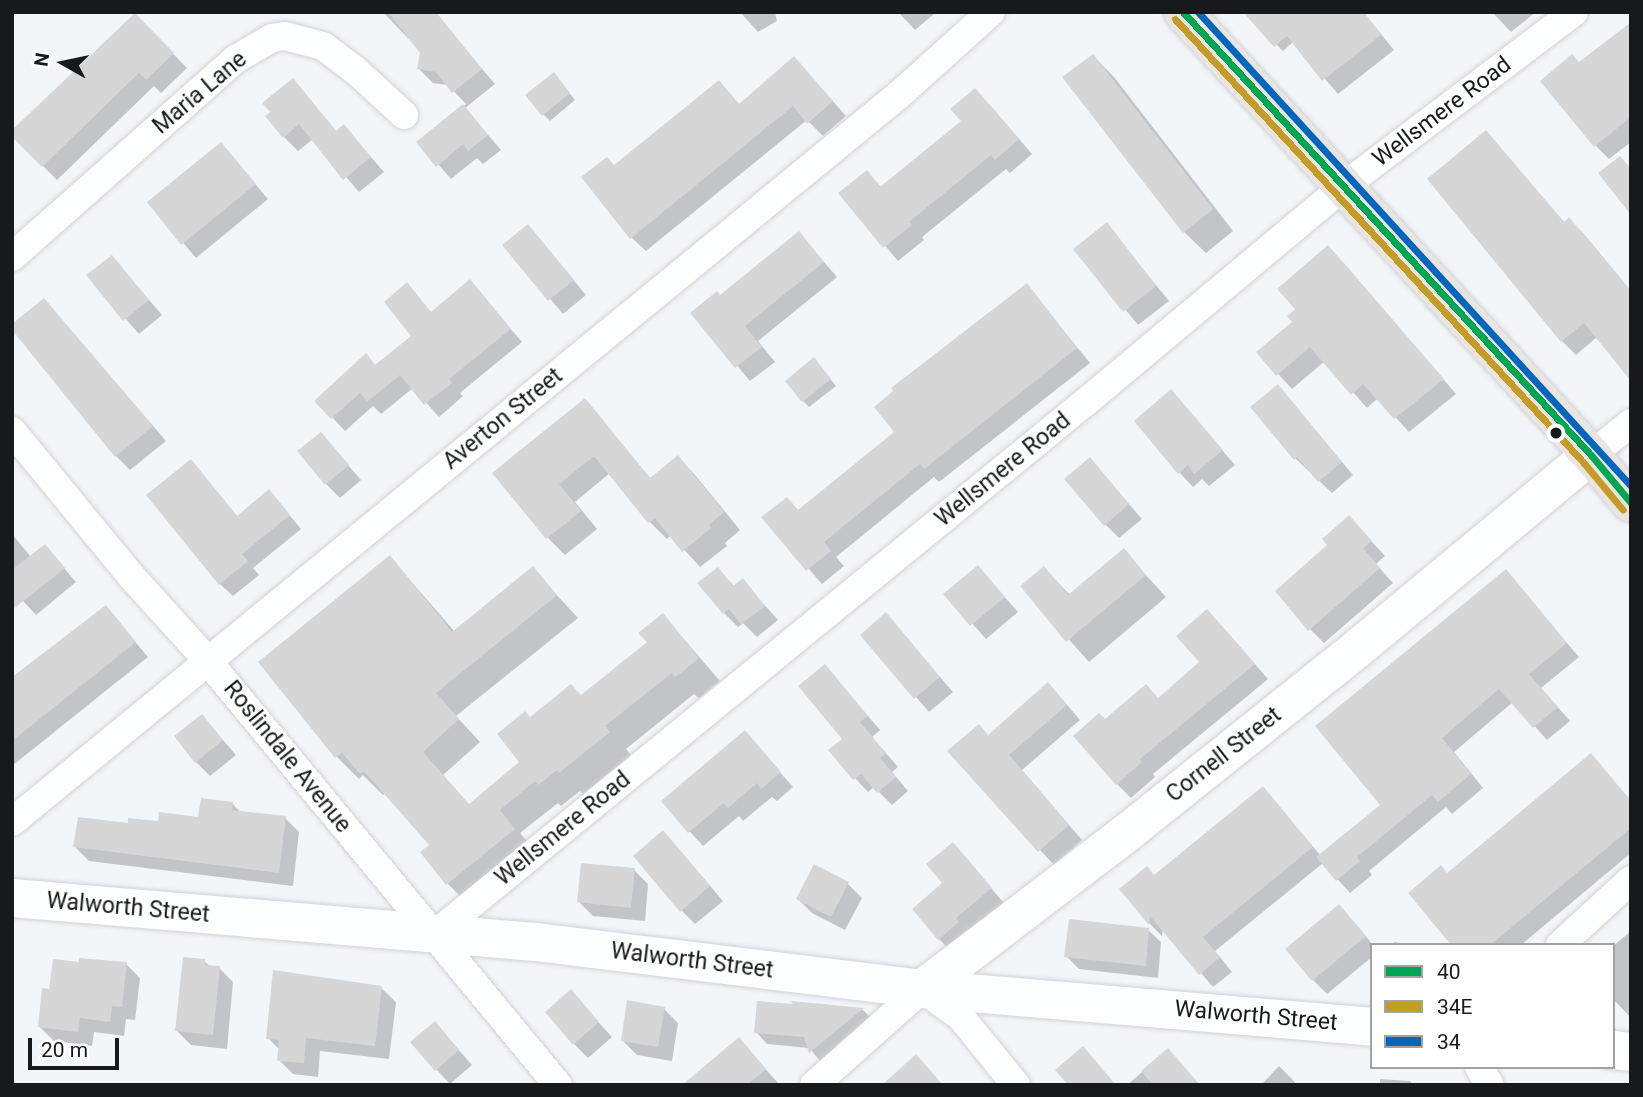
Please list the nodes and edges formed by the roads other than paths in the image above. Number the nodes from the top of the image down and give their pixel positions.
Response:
1 (991, 12) edge
2 (1183, 12) edge
3 (1574, 12) edge
4 (404, 114) dead end
5 (1344, 186) junction
6 (12, 257) edge
7 (1631, 423) edge
8 (12, 431) edge
9 (1591, 455) junction
10 (1631, 503) edge
11 (207, 660) junction
12 (12, 822) edge
13 (1631, 880) edge
14 (12, 898) edge
15 (435, 934) junction
16 (1562, 943) edge
17 (922, 989) junction
18 (1370, 1027) edge
19 (1480, 1069) edge
20 (558, 1085) edge
21 (814, 1085) edge
22 (1016, 1085) edge
23 (1490, 1085) edge

1 - 11 street, Averton Street
2 - 5 main road
3 - 5 street, Wellsmere Road
4 - 6 street, Maria Lane
5 - 9 main road
5 - 15 street, Wellsmere Road
7 - 9 street, Cornell Street
8 - 11 street, Roslindale Avenue
9 - 10 main road
9 - 17 street, Cornell Street
11 - 12 street, Averton Street
11 - 15 street, Roslindale Avenue
13 - 16 street
14 - 15 street, Walworth Street
15 - 17 street, Walworth Street
15 - 20 street, Roslindale Avenue
17 - 18 street, Walworth Street
17 - 21 street, Cornell Street
17 - 22 street
19 - 23 street

